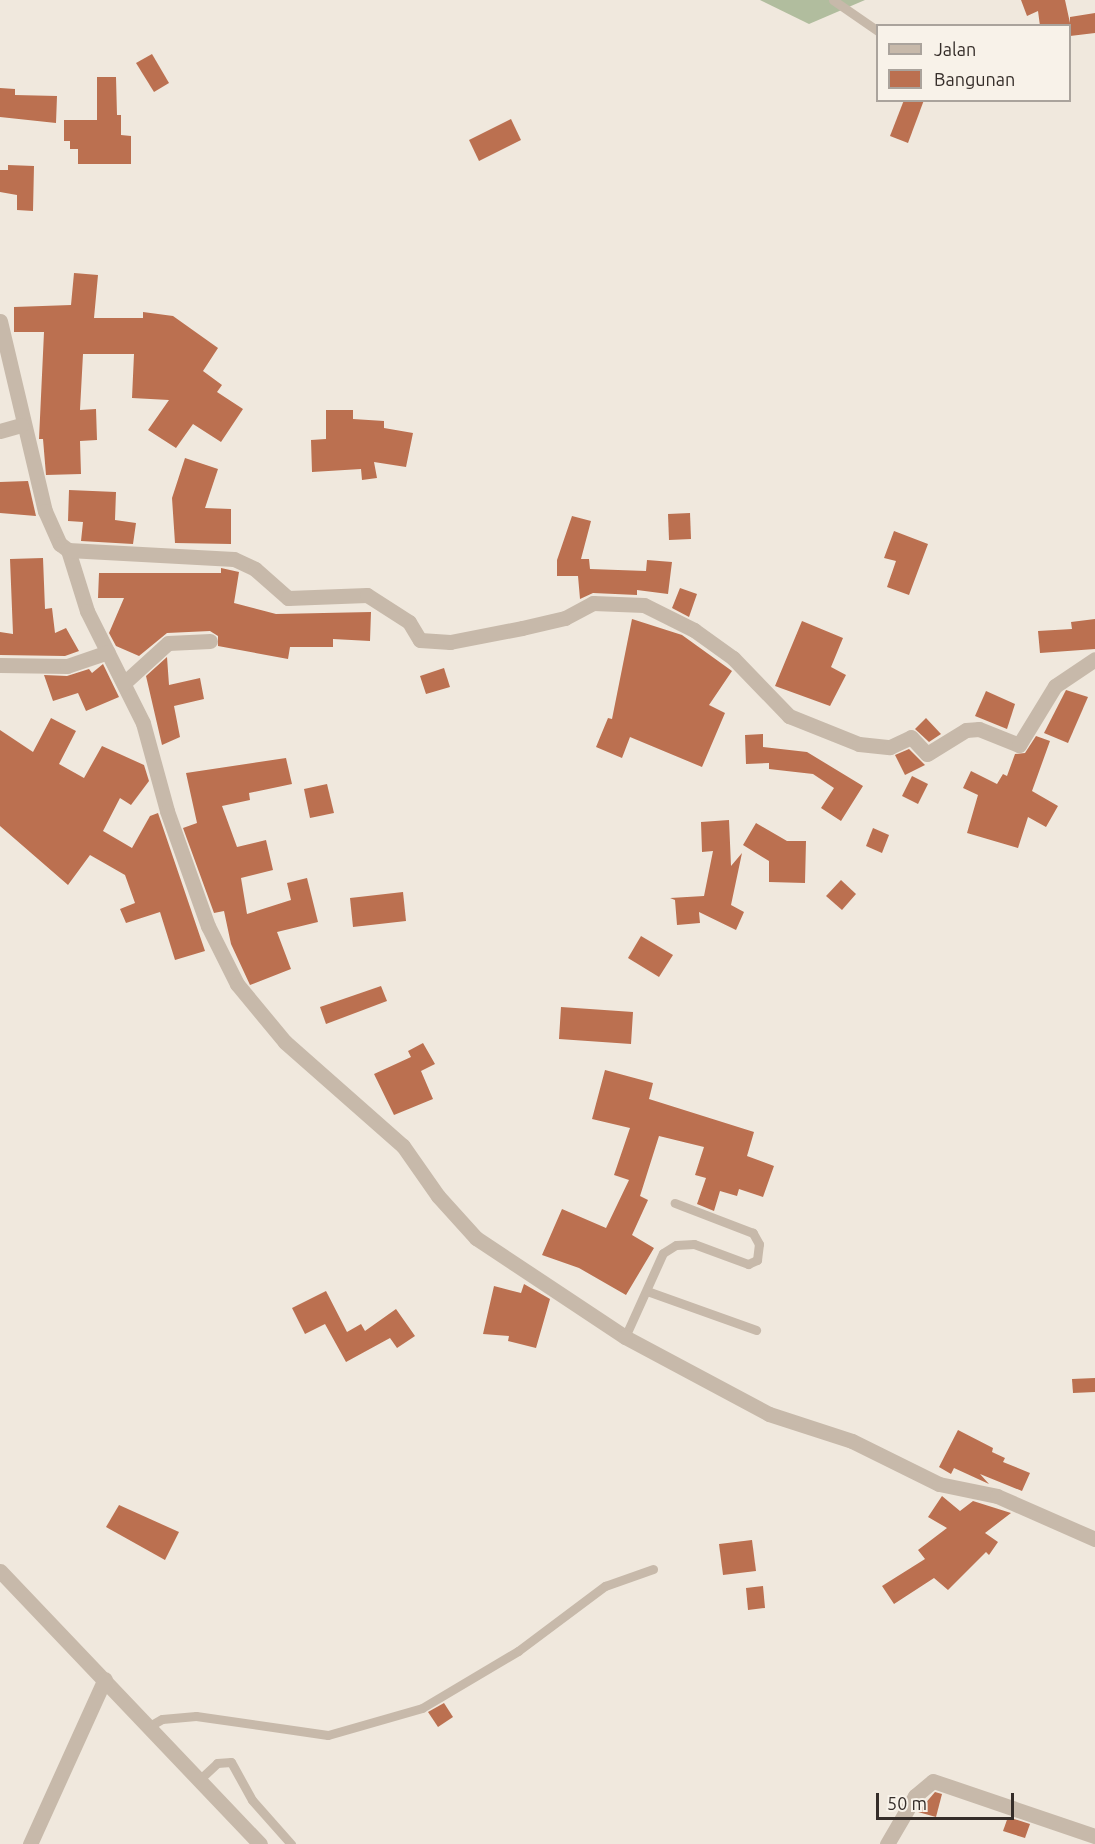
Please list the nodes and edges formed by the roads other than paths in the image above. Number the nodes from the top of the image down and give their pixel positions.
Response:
1 (833, 0) edge
2 (876, 30) edge
3 (0, 321) edge
4 (21, 425) junction
5 (0, 430) edge
6 (68, 550) junction
7 (210, 641) dead end
8 (108, 652) junction
9 (1095, 659) edge
10 (0, 665) edge
11 (124, 683) junction
12 (675, 1203) dead end
13 (647, 1291) junction
14 (756, 1330) dead end
15 (625, 1337) junction
16 (1095, 1539) edge
17 (653, 1569) dead end
18 (0, 1570) edge
19 (105, 1679) junction
20 (148, 1726) junction
21 (199, 1780) junction
22 (1095, 1836) edge
23 (30, 1844) edge
24 (260, 1844) edge
25 (291, 1844) edge
26 (887, 1844) edge

1 - 2 lane
3 - 4 street
4 - 5 street
4 - 6 street
6 - 8 street
6 - 9 street
7 - 11 street
8 - 10 street
8 - 11 street
11 - 15 street
12 - 13 lane
13 - 14 lane
13 - 15 lane
15 - 16 street
17 - 20 lane
18 - 19 street
19 - 20 street
19 - 23 street
20 - 21 street
21 - 24 street
21 - 25 lane
22 - 26 street

